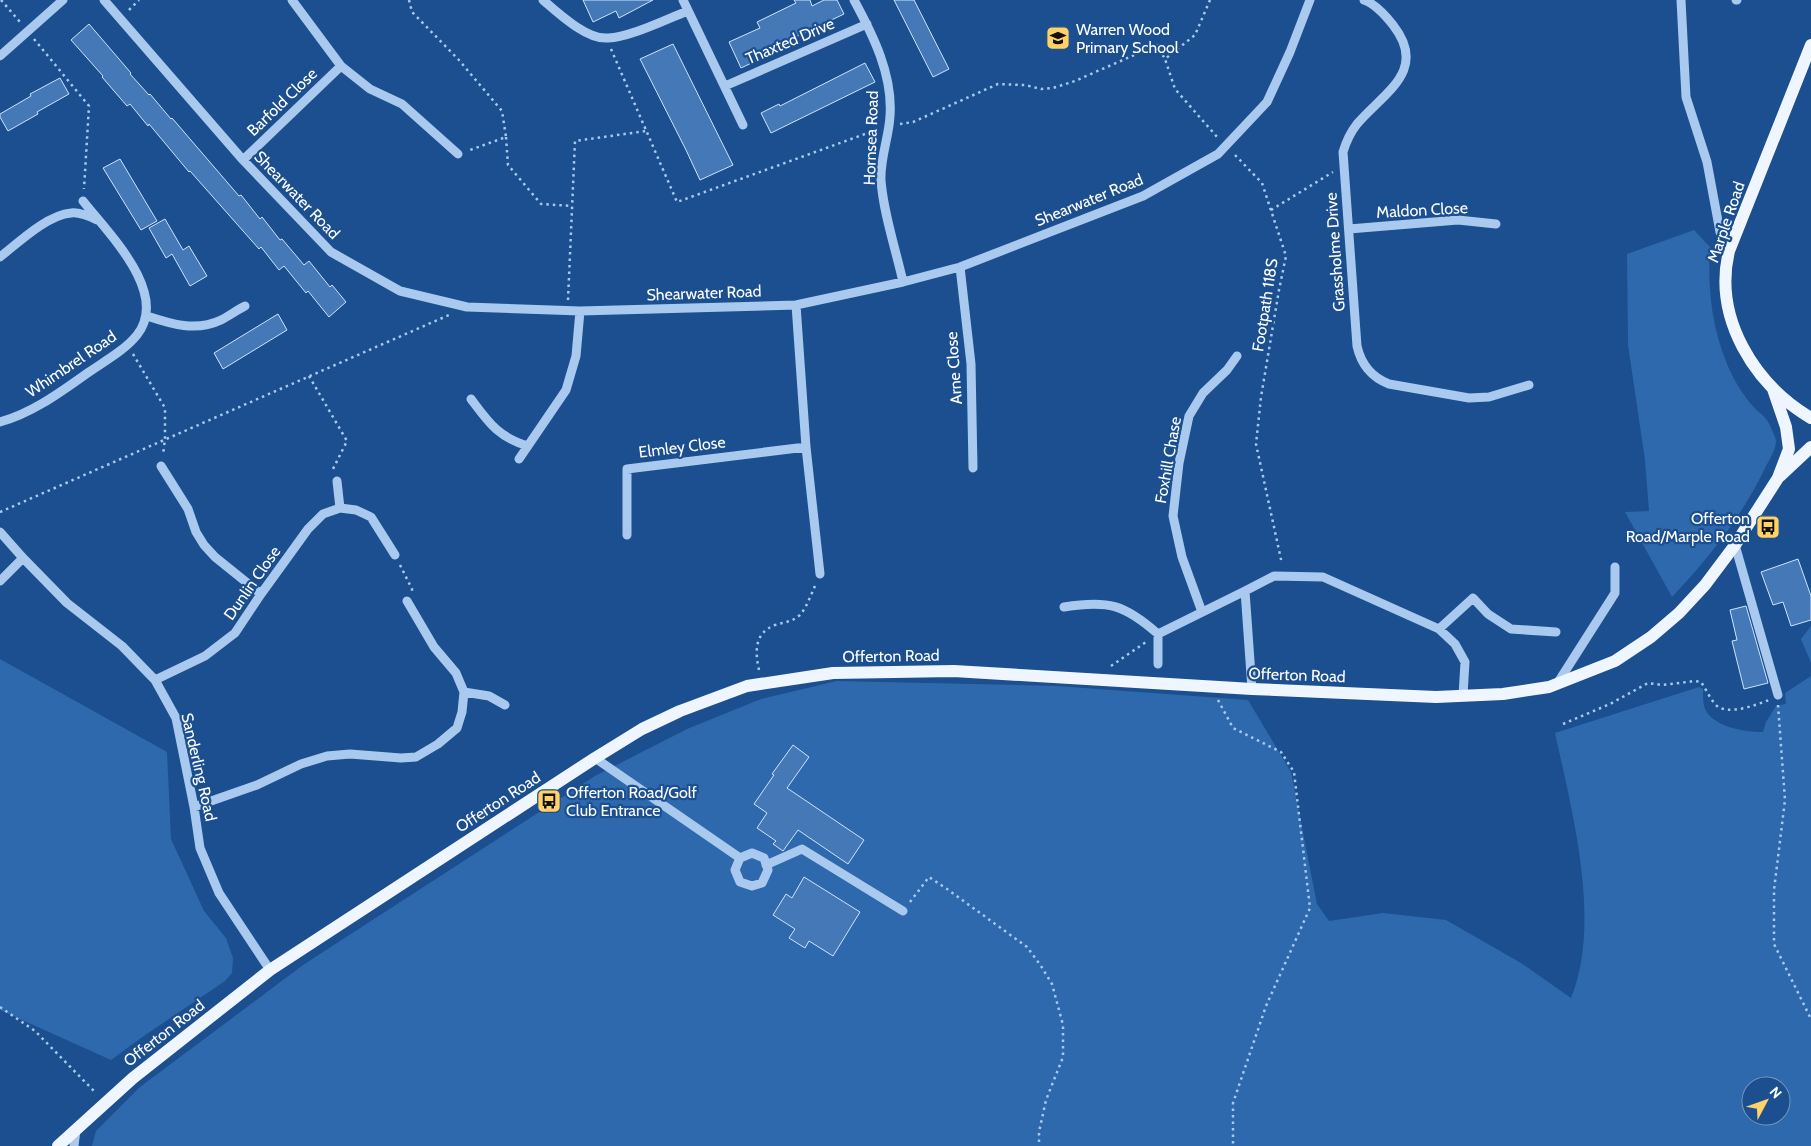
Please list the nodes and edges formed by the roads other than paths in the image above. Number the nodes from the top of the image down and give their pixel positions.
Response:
1 (63, 0) edge
2 (104, 0) edge
3 (292, 0) edge
4 (543, 0) edge
5 (683, 0) edge
6 (854, 0) edge
7 (1310, 0) edge
8 (1364, 0) edge
9 (1681, 0) edge
10 (688, 11) junction
11 (867, 24) junction
12 (1811, 45) edge
13 (0, 56) edge
14 (341, 66) junction
15 (725, 86) junction
16 (743, 125) dead end
17 (458, 154) road end
18 (243, 160) junction
19 (83, 201) road end
20 (98, 220) junction
21 (1496, 224) dead end
22 (1349, 229) junction
23 (1729, 251) junction
24 (0, 257) edge
25 (960, 267) junction
26 (903, 282) junction
27 (796, 305) junction
28 (245, 306) dead end
29 (580, 311) junction
30 (147, 316) junction
31 (1237, 356) dead end
32 (1528, 385) dead end
33 (1772, 389) junction
34 (471, 399) dead end
35 (1811, 418) edge
36 (0, 422) edge
37 (528, 446) junction
38 (806, 447) junction
39 (1811, 447) edge
40 (519, 459) dead end
41 (161, 466) road end
42 (973, 468) dead end
43 (1778, 478) junction
44 (337, 481) road end
45 (340, 508) junction
46 (0, 532) edge
47 (626, 535) dead end
48 (1736, 545) junction
49 (395, 555) road end
50 (23, 558) junction
51 (1615, 567) dead end
52 (820, 574) road end
53 (0, 581) edge
54 (1245, 592) junction
55 (261, 594) junction
56 (407, 601) road end
57 (1064, 606) dead end
58 (1202, 612) junction
59 (1439, 629) junction
60 (1556, 632) dead end
61 (1158, 634) junction
62 (1158, 664) dead end
63 (155, 680) junction
64 (1557, 684) junction
65 (1252, 689) junction
66 (464, 692) junction
67 (1464, 695) junction
68 (1778, 695) road end
69 (505, 705) dead end
70 (594, 758) junction
71 (194, 807) junction
72 (740, 858) junction
73 (766, 865) junction
74 (902, 911) road end
75 (270, 970) junction
76 (76, 1130) junction
77 (58, 1146) edge
78 (74, 1146) edge

1 - 13 street
2 - 18 street, Shearwater Road
3 - 14 street, Barfold Close
4 - 10 street
5 - 10 street
6 - 11 street, Hornsea Road
7 - 25 street, Shearwater Road
8 - 22 street, Grassholme Drive
9 - 23 street
10 - 15 street
11 - 15 street, Thaxted Drive
11 - 26 street, Hornsea Road
12 - 23 main road, Marple Road
14 - 17 street, Barfold Close
14 - 18 street, Barfold Close
15 - 16 street
18 - 29 street, Shearwater Road
19 - 20 street
20 - 24 street
20 - 30 street
21 - 22 street, Maldon Close
22 - 32 street, Grassholme Drive
23 - 33 main road, Marple Road
25 - 26 street, Shearwater Road
25 - 42 street, Arne Close
26 - 27 street, Shearwater Road
27 - 29 street, Shearwater Road
27 - 38 street
28 - 30 street
29 - 37 street
30 - 36 street, Whimbrel Road
31 - 58 street, Foxhill Chase
33 - 35 main road, Marple Road
33 - 43 main road, Offerton Road
34 - 37 street
37 - 40 street
38 - 47 street, Elmley Close
38 - 52 street
39 - 43 main road, Offerton Road
41 - 55 street
43 - 48 main road, Offerton Road
44 - 45 street
45 - 49 street
45 - 55 street, Dunlin Close
46 - 50 street, Sanderling Road
48 - 64 main road, Offerton Road
48 - 68 street
50 - 53 street
50 - 63 street, Sanderling Road
51 - 64 street
54 - 58 street
54 - 59 street
54 - 65 street
55 - 63 street, Dunlin Close
56 - 66 street
57 - 61 street
58 - 61 street
59 - 60 street
59 - 67 street
61 - 62 street
63 - 71 street, Sanderling Road
64 - 67 main road, Offerton Road
65 - 67 main road, Offerton Road
65 - 70 main road, Offerton Road
66 - 69 street
66 - 71 street
70 - 72 street
70 - 75 main road, Offerton Road
71 - 75 street, Sanderling Road
72 - 73 street
72 - 73 street
73 - 74 street
75 - 76 main road, Offerton Road
76 - 77 main road, Offerton Road
76 - 78 street

